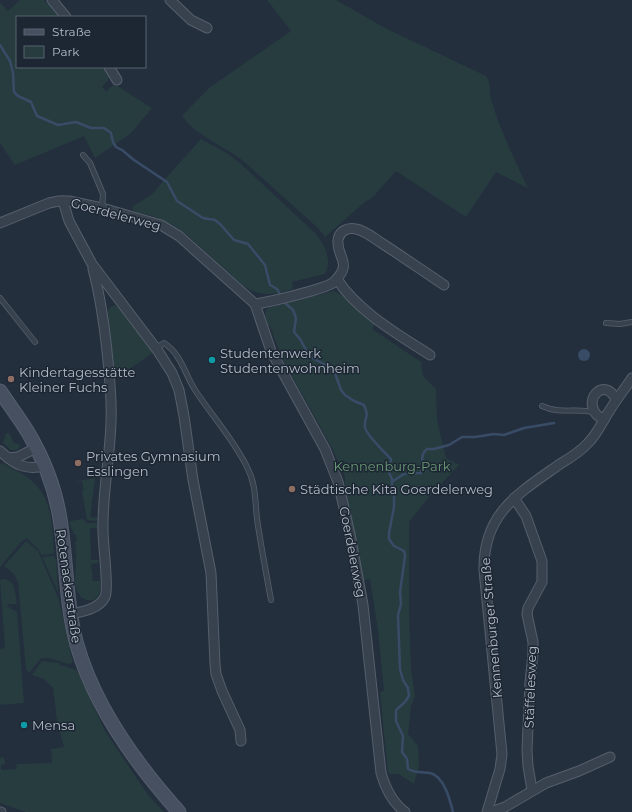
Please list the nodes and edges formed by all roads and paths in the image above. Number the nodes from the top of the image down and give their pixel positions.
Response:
1 (52, 0) edge
2 (170, 0) edge
3 (65, 16) edge
4 (207, 28) dead end
5 (110, 68) edge
6 (118, 80) dead end
7 (82, 155) dead end
8 (63, 201) junction
9 (102, 208) junction
10 (0, 223) edge
11 (92, 264) junction
12 (336, 279) junction
13 (444, 285) dead end
14 (0, 298) edge
15 (255, 304) junction
16 (632, 322) edge
17 (606, 323) dead end
18 (35, 342) dead end
19 (156, 348) junction
20 (430, 355) dead end
21 (632, 378) edge
22 (0, 391) edge
23 (616, 400) junction
24 (542, 406) dead end
25 (596, 414) junction
26 (604, 420) junction
27 (36, 448) junction
28 (0, 451) edge
29 (8, 458) junction
30 (44, 466) junction
31 (514, 498) junction
32 (271, 600) dead end
33 (70, 614) junction
34 (241, 741) dead end
35 (610, 757) dead end
36 (532, 790) junction
37 (179, 812) edge
38 (405, 812) edge
39 (487, 812) edge
40 (491, 812) edge

1 - 3 street
2 - 4 street
5 - 6 street
7 - 9 lane
8 - 9 street, Goerdelerweg
8 - 10 street, Goerdelerweg
8 - 11 street
9 - 15 street, Goerdelerweg
11 - 19 street
11 - 33 street
12 - 13 street
12 - 15 street
12 - 20 street
14 - 18 lane
15 - 38 street, Goerdelerweg
16 - 17 lane
19 - 32 lane
19 - 34 street
21 - 23 street, Kennenburger Straße
22 - 27 main road, Rotenackerstraße
23 - 25 street
23 - 26 street, Kennenburger Straße
24 - 25 lane
25 - 26 street
26 - 31 street, Kennenburger Straße
27 - 29 street
27 - 30 main road, Rotenackerstraße
28 - 29 street
29 - 30 street
30 - 33 main road, Rotenackerstraße
31 - 36 street, Stäffelesweg
31 - 39 street, Kennenburger Straße
33 - 37 main road, Rotenackerstraße
35 - 36 street
36 - 40 street

